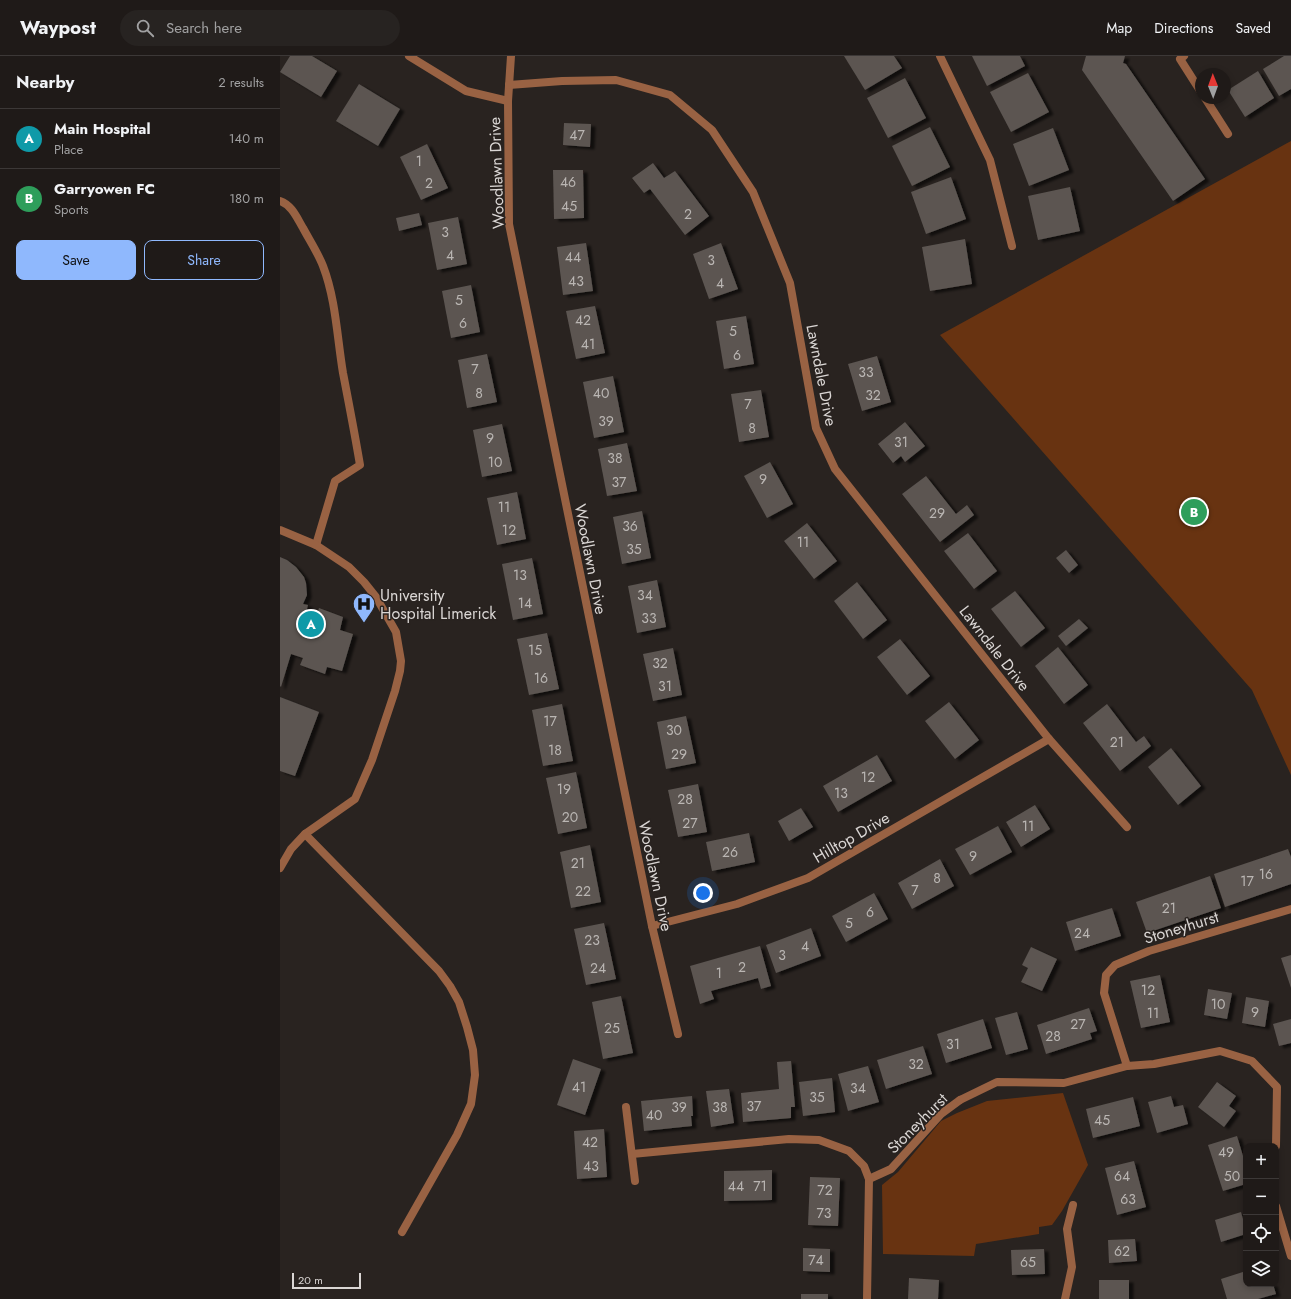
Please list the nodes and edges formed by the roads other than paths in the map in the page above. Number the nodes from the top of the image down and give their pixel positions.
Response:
1 (409, 56) edge
2 (511, 56) edge
3 (940, 56) edge
4 (1184, 56) edge
5 (1195, 83) edge
6 (509, 85) junction
7 (508, 101) junction
8 (1209, 104) edge
9 (1228, 134) dead end
10 (280, 201) edge
11 (1012, 246) dead end
12 (280, 530) edge
13 (316, 545) junction
14 (1049, 739) junction
15 (1127, 827) dead end
16 (305, 834) junction
17 (280, 868) edge
18 (1291, 909) edge
19 (652, 926) junction
20 (678, 1034) dead end
21 (1127, 1066) junction
22 (626, 1107) dead end
23 (1276, 1143) edge
24 (632, 1154) junction
25 (869, 1179) junction
26 (635, 1181) dead end
27 (1073, 1205) dead end
28 (1279, 1215) edge
29 (402, 1232) dead end
30 (1291, 1256) edge
31 (867, 1299) edge
32 (1066, 1299) edge

1 - 7 street
2 - 6 street, Woodlawn Drive
3 - 11 street
4 - 5 street
6 - 7 street, Woodlawn Drive
6 - 14 street, Lawndale Drive
7 - 19 street, Woodlawn Drive
8 - 9 street
10 - 13 street
12 - 13 street
13 - 16 street
14 - 15 street, Lawndale Drive
14 - 19 street, Hilltop Drive
16 - 17 street
16 - 29 street
18 - 21 street, Stoneyhurst
19 - 20 street, Woodlawn Drive
21 - 23 street, Stoneyhurst
21 - 25 street, Stoneyhurst
22 - 24 street
24 - 25 street
24 - 26 street
25 - 31 street
27 - 32 street
28 - 30 street

